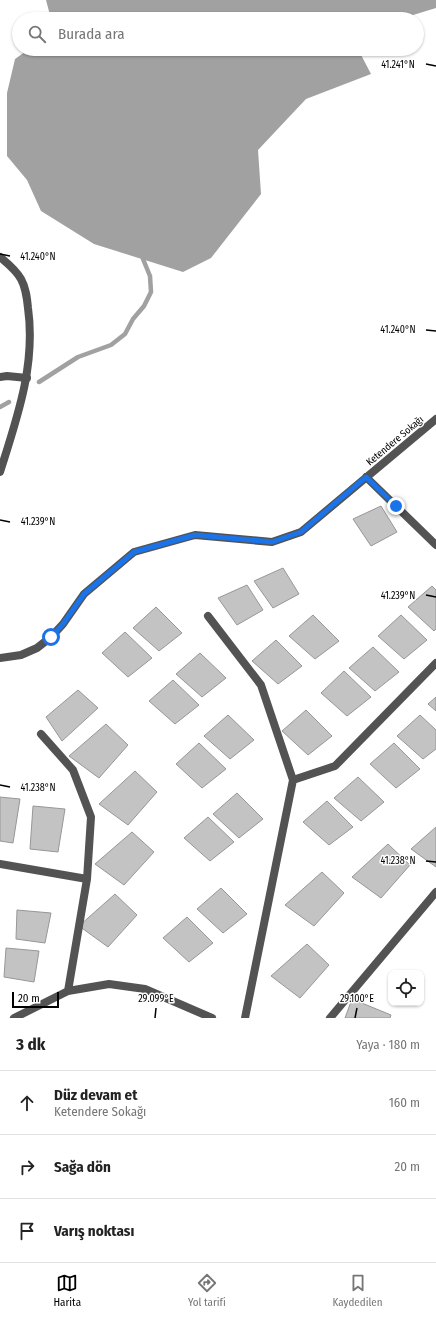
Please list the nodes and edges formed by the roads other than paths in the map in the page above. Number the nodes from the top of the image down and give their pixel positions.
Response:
1 (0, 257) edge
2 (0, 377) edge
3 (27, 378) junction
4 (436, 419) edge
5 (0, 472) edge
6 (366, 477) junction
7 (436, 545) edge
8 (208, 616) dead end
9 (0, 658) edge
10 (436, 663) edge
11 (42, 734) dead end
12 (293, 780) junction
13 (0, 864) edge
14 (87, 878) junction
15 (436, 892) edge
16 (68, 991) junction
17 (14, 1018) edge
18 (212, 1018) edge
19 (246, 1018) edge
20 (330, 1018) edge

1 - 3 street
2 - 3 street
3 - 5 street
4 - 6 street, Ketendere Sokağı
6 - 7 street
6 - 9 street, Ketendere Sokağı
8 - 12 street
10 - 12 street
11 - 14 street
12 - 19 street
13 - 14 street
14 - 16 street
15 - 20 street
16 - 17 street
16 - 18 street

